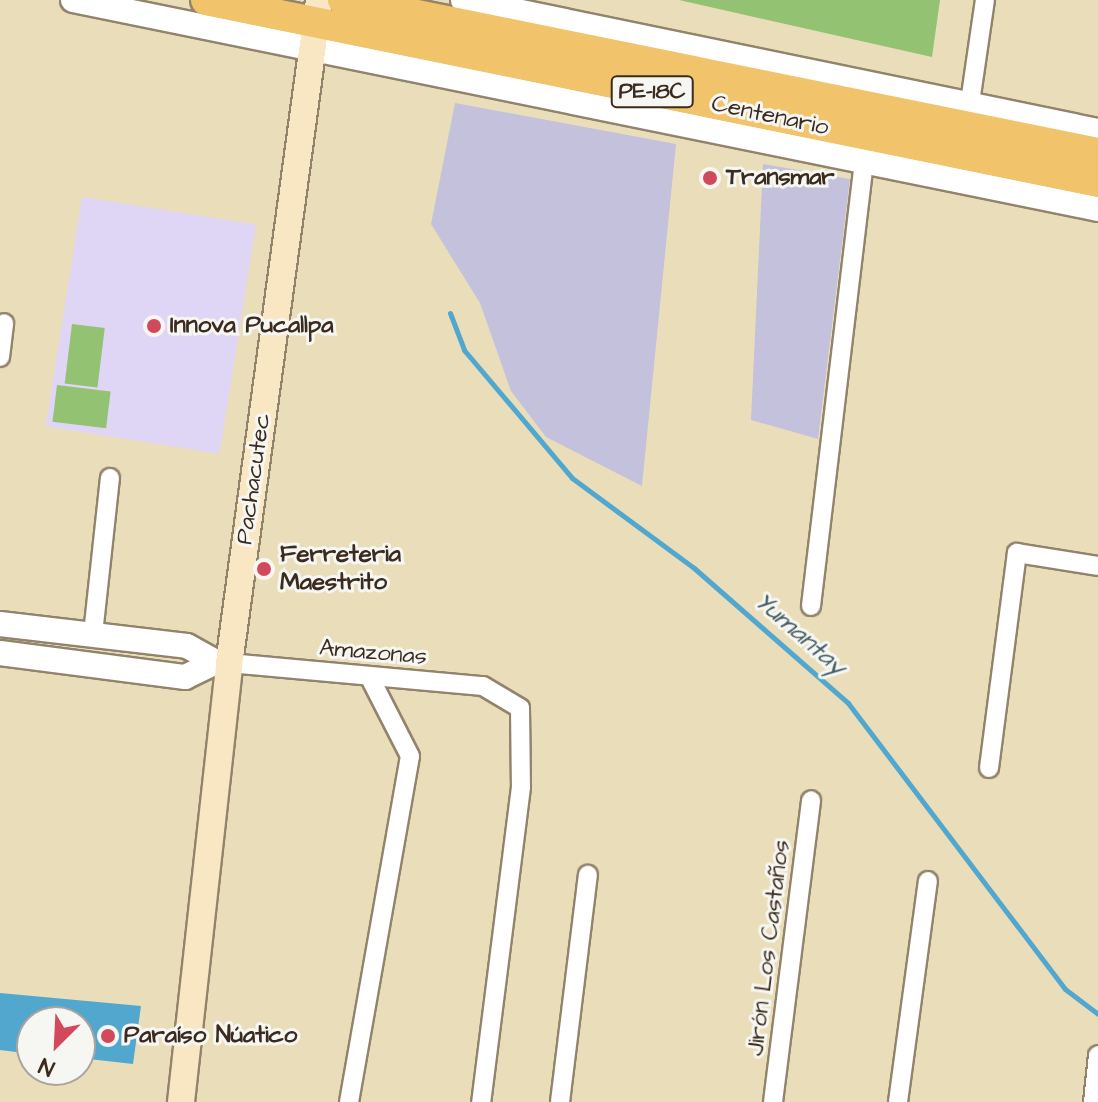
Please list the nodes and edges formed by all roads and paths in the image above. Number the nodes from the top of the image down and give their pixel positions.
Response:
1 (73, 0) edge
2 (206, 0) edge
3 (343, 0) edge
4 (463, 0) edge
5 (985, 0) edge
6 (420, 8) edge
7 (309, 23) edge
8 (966, 129) junction
9 (1098, 131) edge
10 (1098, 153) edge
11 (864, 161) junction
12 (1098, 182) edge
13 (1098, 209) edge
14 (4, 323) dead end
15 (0, 357) edge
16 (110, 478) dead end
17 (1098, 566) edge
18 (811, 606) dead end
19 (0, 624) edge
20 (93, 634) junction
21 (0, 653) edge
22 (223, 663) junction
23 (370, 678) junction
24 (989, 768) dead end
25 (811, 800) dead end
26 (588, 875) dead end
27 (928, 881) dead end
28 (1098, 1055) edge
29 (167, 1102) edge
30 (181, 1102) edge
31 (349, 1102) edge
32 (481, 1102) edge
33 (560, 1102) edge
34 (773, 1102) edge
35 (898, 1102) edge
36 (1093, 1102) edge

1 - 7 street
2 - 7 highway, Centenario / PE-18C
3 - 6 highway, Centenario / PE-18C
4 - 8 street
5 - 8 street
6 - 8 highway, Centenario / PE-18C
7 - 8 highway, Centenario / PE-18C
7 - 11 street
7 - 22 main road, Pachacutec
8 - 9 street
8 - 10 highway, Centenario / PE-18C
8 - 12 highway, Centenario / PE-18C
11 - 13 street
11 - 18 street
14 - 15 street
16 - 20 street
17 - 24 street
19 - 20 street
20 - 22 street
21 - 22 street
22 - 23 street, Amazonas
22 - 29 main road, Pachacutec
22 - 30 main road, Pachacutec
23 - 31 street
23 - 32 street, Amazonas
25 - 34 street, Jirón Los Castaños
26 - 33 street
27 - 35 street
28 - 36 street

